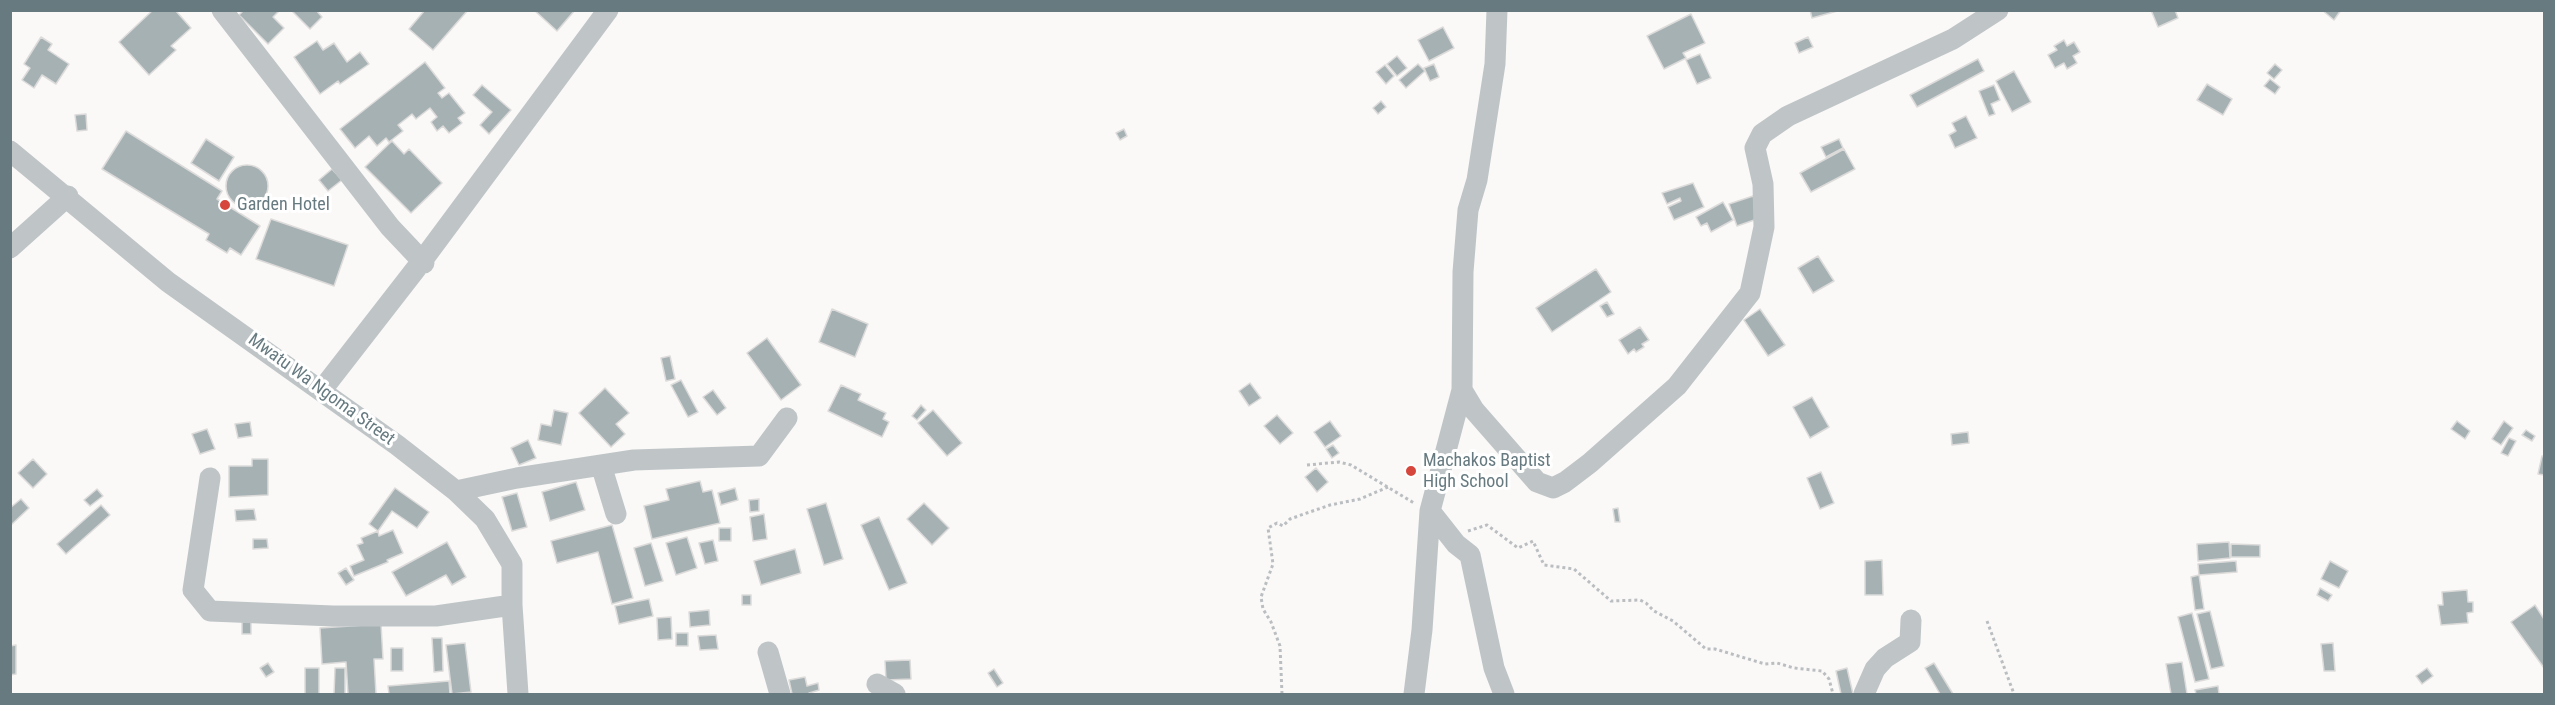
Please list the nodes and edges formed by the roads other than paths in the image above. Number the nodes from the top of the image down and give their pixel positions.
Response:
1 (222, 10) edge
2 (608, 10) edge
3 (1497, 10) edge
4 (1998, 10) edge
5 (10, 151) edge
6 (68, 196) junction
7 (10, 248) edge
8 (423, 262) junction
9 (1462, 390) junction
10 (321, 391) junction
11 (787, 418) dead end
12 (601, 465) junction
13 (210, 478) dead end
14 (456, 491) junction
15 (1430, 511) junction
16 (616, 514) dead end
17 (512, 605) junction
18 (1911, 620) dead end
19 (768, 652) dead end
20 (518, 694) edge
21 (780, 694) edge
22 (1414, 694) edge
23 (1503, 694) edge
24 (1864, 694) edge

1 - 8 street
2 - 8 street
3 - 9 street
4 - 9 street
5 - 6 street, Mwatu Wa Ngoma Street
6 - 7 street
6 - 10 street, Mwatu Wa Ngoma Street
8 - 10 street
9 - 15 street
10 - 14 street, Mwatu Wa Ngoma Street
11 - 12 street
12 - 14 street
12 - 16 street
13 - 17 street
14 - 17 street, Mwatu Wa Ngoma Street
15 - 22 street
15 - 23 street
17 - 20 street, Mwatu Wa Ngoma Street
18 - 24 street
19 - 21 street

